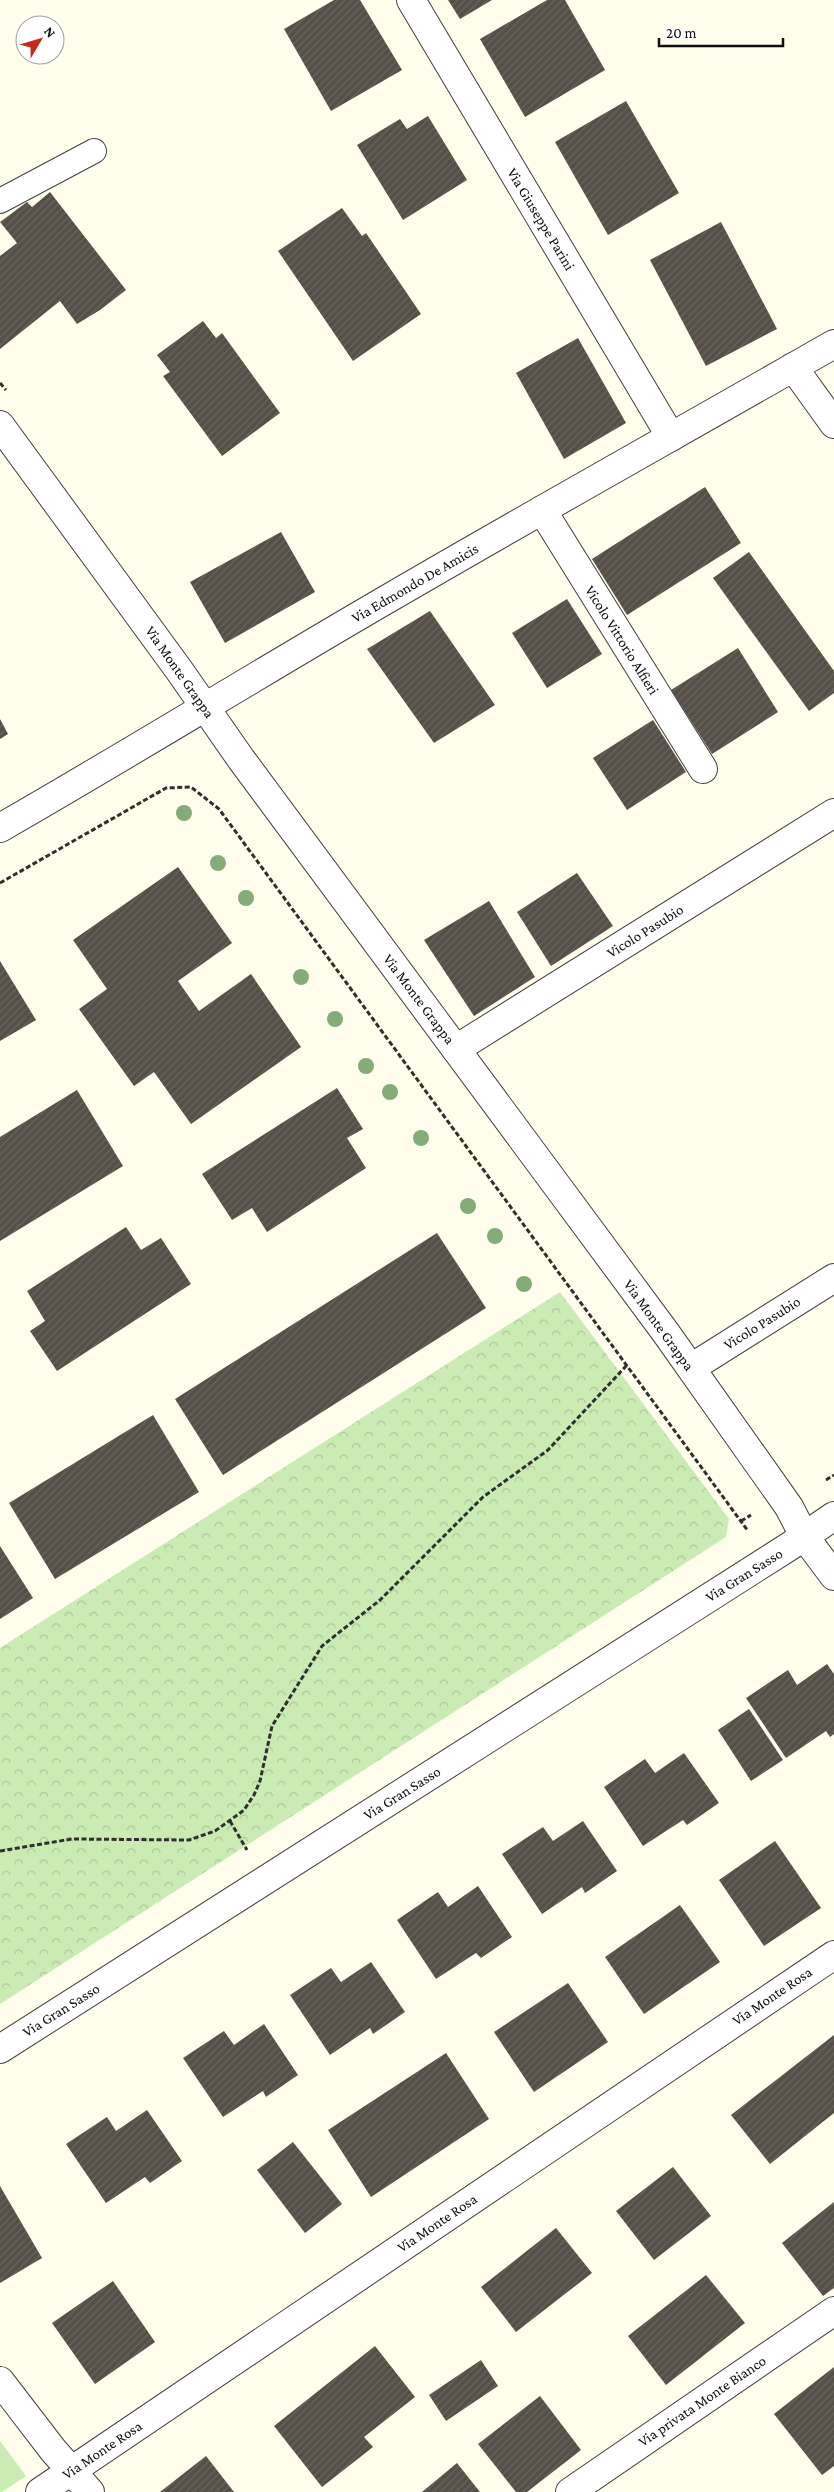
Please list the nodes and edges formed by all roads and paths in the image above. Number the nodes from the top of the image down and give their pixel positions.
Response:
1 (411, 0) edge
2 (94, 151) dead end
3 (0, 201) edge
4 (834, 344) edge
5 (793, 367) junction
6 (834, 424) edge
7 (0, 425) edge
8 (671, 437) junction
9 (542, 510) junction
10 (205, 707) junction
11 (703, 769) dead end
12 (834, 813) edge
13 (0, 828) edge
14 (0, 883) edge
15 (456, 1049) junction
16 (834, 1278) edge
17 (627, 1365) junction
18 (691, 1368) junction
19 (834, 1516) edge
20 (748, 1530) dead end
21 (804, 1536) junction
22 (834, 1576) edge
23 (229, 1821) junction
24 (0, 1851) edge
25 (248, 1853) dead end
26 (834, 1954) edge
27 (0, 2048) edge
28 (834, 2311) edge
29 (0, 2380) edge
30 (71, 2471) junction
31 (40, 2492) edge
32 (90, 2492) edge
33 (570, 2492) edge

1 - 8 street, Via Giuseppe Parini
2 - 3 lane
4 - 5 street, Via Edmondo De Amicis
5 - 6 street
5 - 8 street, Via Edmondo De Amicis
7 - 10 street, Via Monte Grappa
8 - 9 street, Via Edmondo De Amicis
9 - 10 street, Via Edmondo De Amicis
9 - 11 street, Vicolo Vittorio Alfieri
10 - 13 street, Via Edmondo De Amicis
10 - 15 street, Via Monte Grappa
12 - 15 street, Vicolo Pasubio
14 - 17 path
15 - 18 street, Via Monte Grappa
16 - 18 street, Vicolo Pasubio
17 - 20 path
17 - 23 path
18 - 21 street, Via Monte Grappa
19 - 21 street, Via Gran Sasso
21 - 22 street, Via Monte Grappa
21 - 27 street, Via Gran Sasso
23 - 24 path
23 - 25 path
26 - 30 street, Via Monte Rosa
28 - 33 street, Via privata Monte Bianco
29 - 30 street
30 - 31 street, Via Monte Rosa
30 - 32 street

